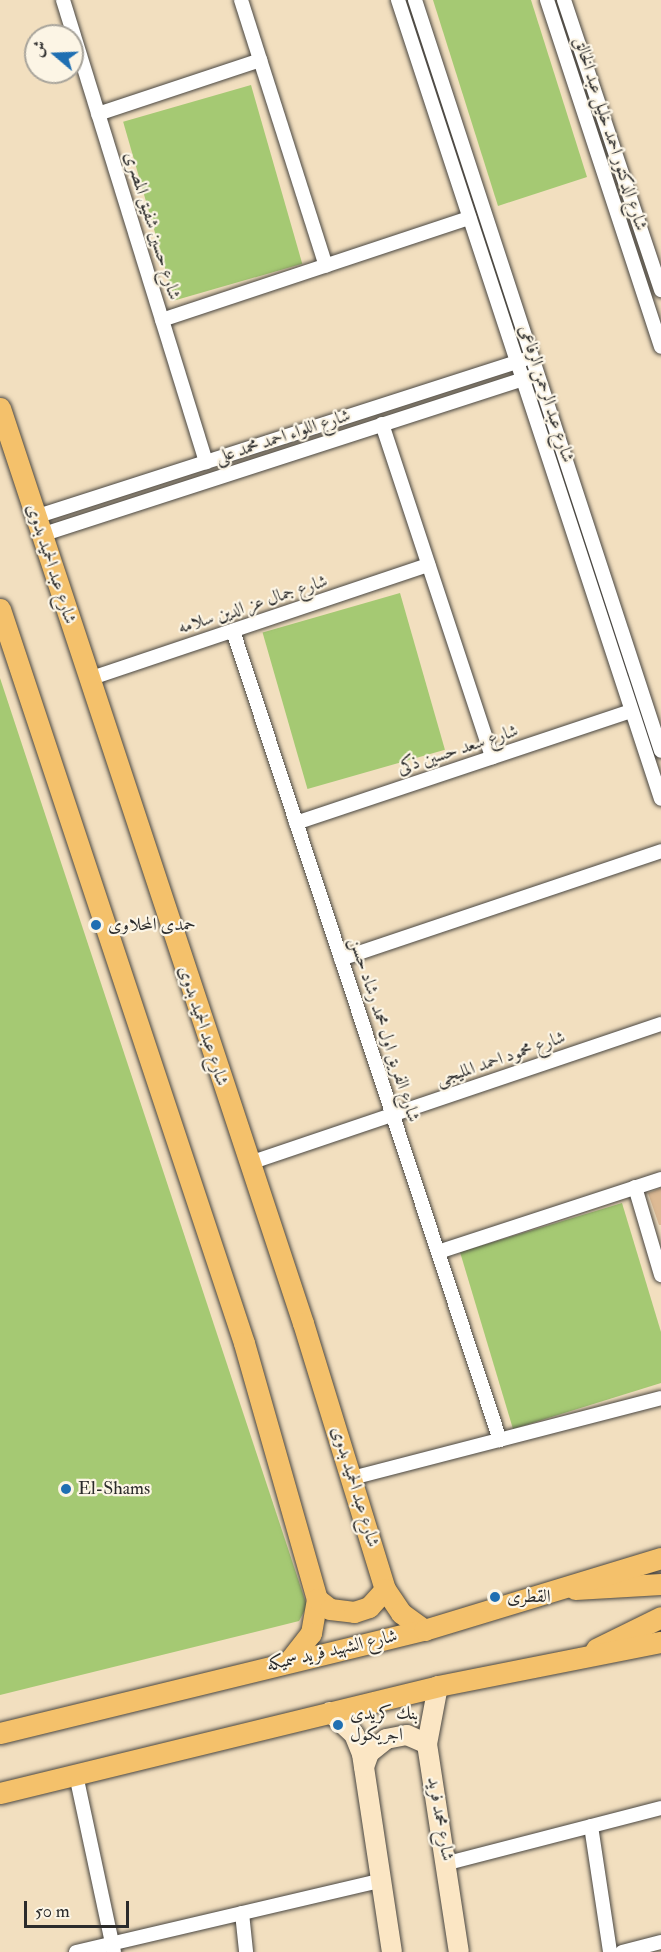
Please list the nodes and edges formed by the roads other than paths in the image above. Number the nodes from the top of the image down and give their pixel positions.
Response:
1 (63, 0) edge
2 (241, 0) edge
3 (398, 0) edge
4 (415, 0) edge
5 (548, 0) edge
6 (564, 0) edge
7 (260, 60) junction
8 (98, 114) junction
9 (469, 218) junction
10 (644, 240) junction
11 (628, 245) junction
12 (326, 266) junction
13 (661, 290) edge
14 (162, 320) junction
15 (661, 347) edge
16 (531, 357) junction
17 (516, 362) junction
18 (537, 374) junction
19 (522, 379) junction
20 (0, 408) edge
21 (382, 424) junction
22 (206, 462) junction
23 (38, 526) junction
24 (428, 566) junction
25 (0, 609) edge
26 (233, 631) junction
27 (89, 679) junction
28 (631, 711) junction
29 (661, 751) edge
30 (492, 757) junction
31 (654, 759) edge
32 (659, 783) edge
33 (661, 799) edge
34 (296, 823) junction
35 (661, 851) edge
36 (341, 959) junction
37 (661, 1024) edge
38 (393, 1114) junction
39 (250, 1163) junction
40 (661, 1179) edge
41 (635, 1188) junction
42 (438, 1252) junction
43 (661, 1275) edge
44 (661, 1398) edge
45 (500, 1440) junction
46 (352, 1478) junction
47 (661, 1558) edge
48 (661, 1584) edge
49 (563, 1588) junction
50 (385, 1589) junction
51 (317, 1599) junction
52 (661, 1617) edge
53 (424, 1630) junction
54 (661, 1642) edge
55 (580, 1659) junction
56 (290, 1660) junction
57 (438, 1686) junction
58 (330, 1712) junction
59 (0, 1733) edge
60 (428, 1744) junction
61 (364, 1767) junction
62 (76, 1775) junction
63 (0, 1792) edge
64 (661, 1808) edge
65 (591, 1826) junction
66 (448, 1863) junction
67 (382, 1880) junction
68 (242, 1913) junction
69 (661, 1942) edge
70 (113, 1948) edge
71 (76, 1952) edge
72 (246, 1952) edge
73 (392, 1952) edge
74 (459, 1952) edge
75 (610, 1952) edge
76 (622, 1952) edge

1 - 8 street, شارع حسين شفيق المصرى
2 - 7 street
3 - 9 street, شارع عبد الرحمن الرفاعى
4 - 16 street, شارع عبد الرحمن الرفاعى
5 - 11 street, شارع الدكتور احمد خليل عبد الخالق
6 - 10 street, شارع الدكتور احمد خليل عبد الخالق
7 - 8 street
7 - 12 street
8 - 14 street, شارع حسين شفيق المصرى
9 - 12 street
9 - 17 street, شارع عبد الرحمن الرفاعى
10 - 11 street
10 - 13 street, شارع الدكتور احمد خليل عبد الخالق
11 - 15 street, شارع الدكتور احمد خليل عبد الخالق
12 - 14 street
14 - 22 street, شارع حسين شفيق المصرى
16 - 17 street, شارع اللواء احمد محمد على
16 - 18 street, شارع عبد الرحمن الرفاعى
17 - 19 street, شارع عبد الرحمن الرفاعى
17 - 22 street, شارع اللواء احمد محمد على
18 - 19 street, شارع اللواء احمد محمد على
18 - 29 street, شارع عبد الرحمن الرفاعى
19 - 21 street, شارع اللواء احمد محمد على
19 - 28 street, شارع عبد الرحمن الرفاعى
20 - 23 main road, شارع عبد الحميد بدوى
21 - 23 street, شارع اللواء احمد محمد على
21 - 24 street
22 - 23 street, شارع اللواء احمد محمد على
23 - 27 main road, شارع عبد الحميد بدوى
24 - 26 street, شارع جمال عز الدين سلامه
24 - 30 street
25 - 51 main road
26 - 27 street, شارع جمال عز الدين سلامه
26 - 34 street, شارع الفريق اول محمد رشاد حسن
27 - 39 main road, شارع عبد الحميد بدوى
28 - 30 street, شارع سعد حسين ذكى
28 - 31 street, شارع عبد الرحمن الرفاعى
30 - 34 street, شارع سعد حسين ذكى
31 - 32 street, شارع عبد الرحمن الرفاعى
32 - 33 street, شارع عبد الرحمن الرفاعى
34 - 36 street, شارع الفريق اول محمد رشاد حسن
35 - 36 street
36 - 38 street, شارع الفريق اول محمد رشاد حسن
37 - 38 street, شارع محمود احمد المليجى
38 - 39 street, شارع محمود احمد المليجى
38 - 42 street, شارع الفريق اول محمد رشاد حسن
39 - 46 main road, شارع عبد الحميد بدوى
40 - 41 street
41 - 42 street
41 - 43 street
42 - 45 street, شارع الفريق اول محمد رشاد حسن
44 - 45 street
45 - 46 street
46 - 50 main road, شارع عبد الحميد بدوى
47 - 49 main road, شارع الشهيد فريد سميكه
48 - 49 main road
49 - 53 main road, شارع الشهيد فريد سميكه
50 - 51 main road
50 - 53 main road, شارع عبد الحميد بدوى
51 - 56 main road
52 - 55 main road
53 - 56 main road, شارع الشهيد فريد سميكه
54 - 55 main road
55 - 57 main road
56 - 59 main road, شارع الشهيد فريد سميكه
57 - 58 main road
57 - 60 main road, شارع محمد فريد
58 - 61 main road
58 - 62 main road
60 - 61 main road
60 - 66 main road, شارع محمد فريد
61 - 67 main road
62 - 63 main road
62 - 70 street
64 - 65 street
65 - 66 street
65 - 75 street
66 - 74 main road, شارع محمد فريد
67 - 68 street
67 - 73 main road
68 - 70 street
68 - 72 street
69 - 76 street
70 - 71 street

